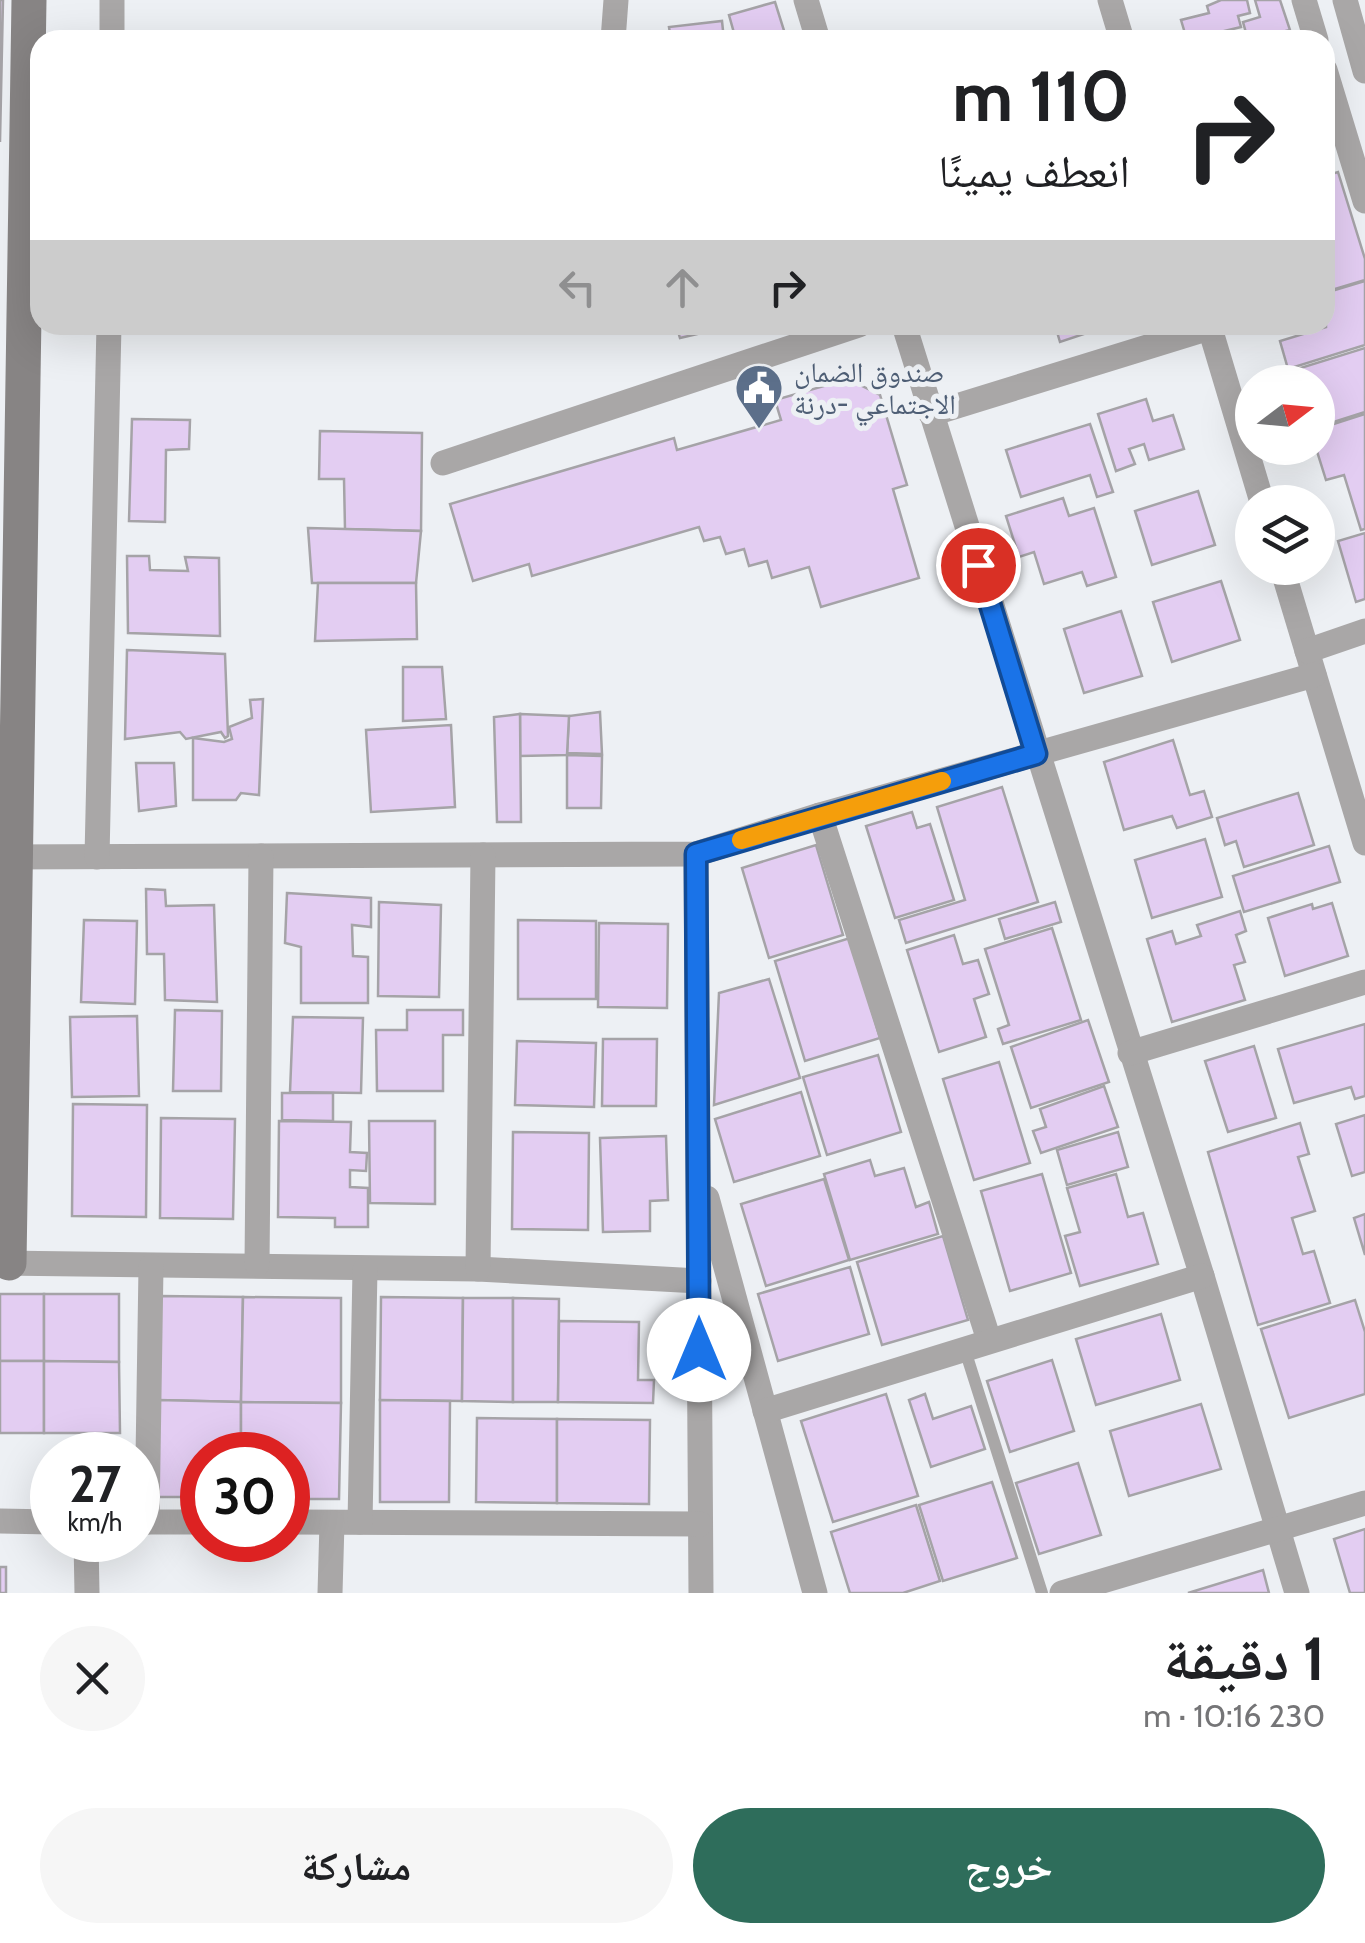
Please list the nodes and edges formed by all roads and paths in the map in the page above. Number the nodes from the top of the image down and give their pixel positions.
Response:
1 (29, 0) edge
2 (112, 0) edge
3 (616, 0) edge
4 (806, 0) edge
5 (1110, 0) edge
6 (1304, 0) edge
7 (1346, 0) edge
8 (112, 30) edge
9 (614, 30) edge
10 (815, 30) edge
11 (1119, 30) edge
12 (1313, 30) edge
13 (1365, 70) edge
14 (1365, 112) edge
15 (1335, 121) edge
16 (1335, 129) edge
17 (1365, 201) edge
18 (13, 231) edge
19 (109, 335) edge
20 (829, 335) edge
21 (907, 335) edge
22 (1181, 335) edge
23 (1212, 335) edge
24 (931, 414) junction
25 (443, 463) dead end
26 (1257, 485) edge
27 (1287, 585) edge
28 (1365, 631) edge
29 (1311, 663) junction
30 (1036, 754) junction
31 (820, 816) junction
32 (1365, 842) edge
33 (696, 854) junction
34 (483, 855) junction
35 (262, 856) junction
36 (8, 857) edge
37 (96, 857) junction
38 (1365, 982) edge
39 (1130, 1053) junction
40 (698, 1164) junction
41 (4, 1263) edge
42 (257, 1264) junction
43 (151, 1267) junction
44 (478, 1269) junction
45 (365, 1270) junction
46 (1202, 1276) junction
47 (699, 1282) junction
48 (976, 1344) junction
49 (765, 1411) junction
50 (145, 1432) edge
51 (1365, 1503) edge
52 (0, 1521) edge
53 (30, 1522) edge
54 (310, 1522) edge
55 (332, 1522) junction
56 (360, 1522) junction
57 (700, 1524) junction
58 (1278, 1529) junction
59 (86, 1562) edge
60 (86, 1593) edge
61 (330, 1593) edge
62 (700, 1593) edge
63 (815, 1593) edge
64 (1042, 1593) edge
65 (1062, 1593) edge
66 (1298, 1593) edge

1 - 18 street
2 - 8 street
3 - 9 street
4 - 10 street
5 - 11 street
6 - 12 street
7 - 13 street
14 - 15 street
16 - 17 street
18 - 36 street
19 - 37 street
20 - 25 street
21 - 24 street
22 - 24 street
23 - 26 street
24 - 30 street
27 - 29 street
28 - 29 street
29 - 30 street
29 - 32 street
30 - 31 street
30 - 39 street
31 - 33 street
31 - 48 street
33 - 34 street
33 - 40 street
34 - 35 street
34 - 44 street
35 - 37 street
35 - 42 street
36 - 37 street
36 - 41 street
38 - 39 street
39 - 46 street
40 - 47 street
40 - 49 street
41 - 43 street
42 - 43 street
42 - 45 street
43 - 50 street
44 - 45 street
44 - 47 street
45 - 56 street
46 - 48 street
46 - 58 street
47 - 57 street
48 - 49 street
48 - 64 lane
49 - 63 street
51 - 58 street
52 - 53 street
54 - 55 street
55 - 56 street
55 - 61 street
56 - 57 street
57 - 62 street
58 - 65 street
58 - 66 street
59 - 60 street

